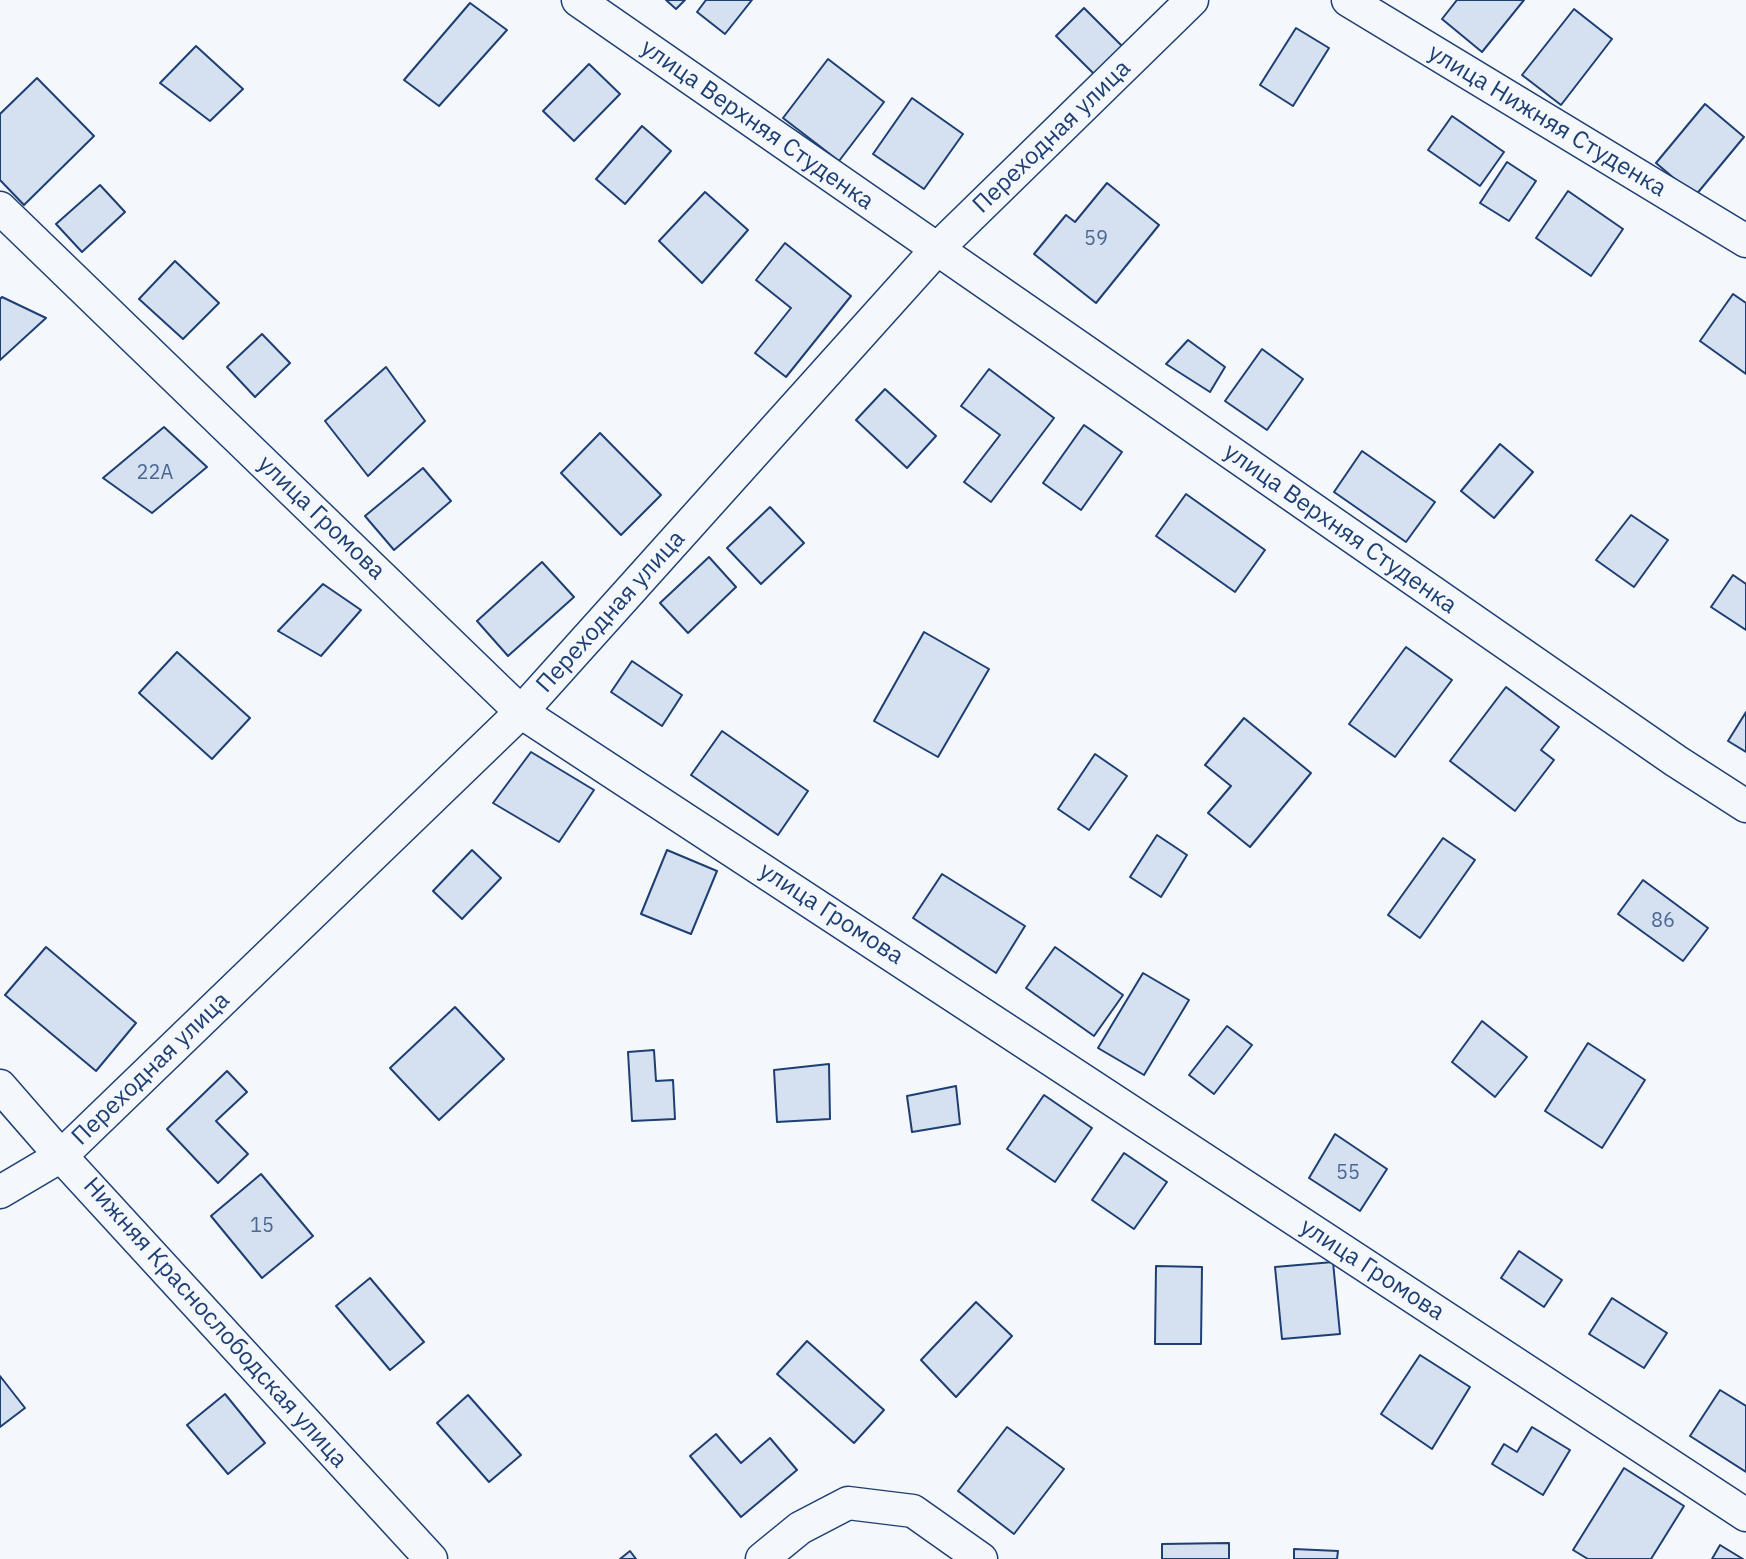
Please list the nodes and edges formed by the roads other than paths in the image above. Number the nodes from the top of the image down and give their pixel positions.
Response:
1 (578, 0) edge
2 (1192, 0) edge
3 (1348, 0) edge
4 (0, 208) edge
5 (1746, 241) edge
6 (937, 249) junction
7 (521, 712) junction
8 (1746, 806) edge
9 (0, 1086) edge
10 (61, 1156) junction
11 (0, 1192) edge
12 (1746, 1515) edge
13 (431, 1559) edge
14 (762, 1559) edge
15 (981, 1559) edge

1 - 6 street, улица Верхняя Студенка
2 - 6 street, Переходная улица
3 - 5 street, улица Нижняя Cтуденкa
4 - 7 street, улица Громова
6 - 7 street, Переходная улица
6 - 8 street, улица Верхняя Cтуденка
7 - 10 street, Переходная улица
7 - 12 street, улица Громова
9 - 10 street, Нижняя Краснослободская улица
10 - 11 street, Переходная улица
10 - 13 street, Нижняя Краснослободская улица
14 - 15 street

